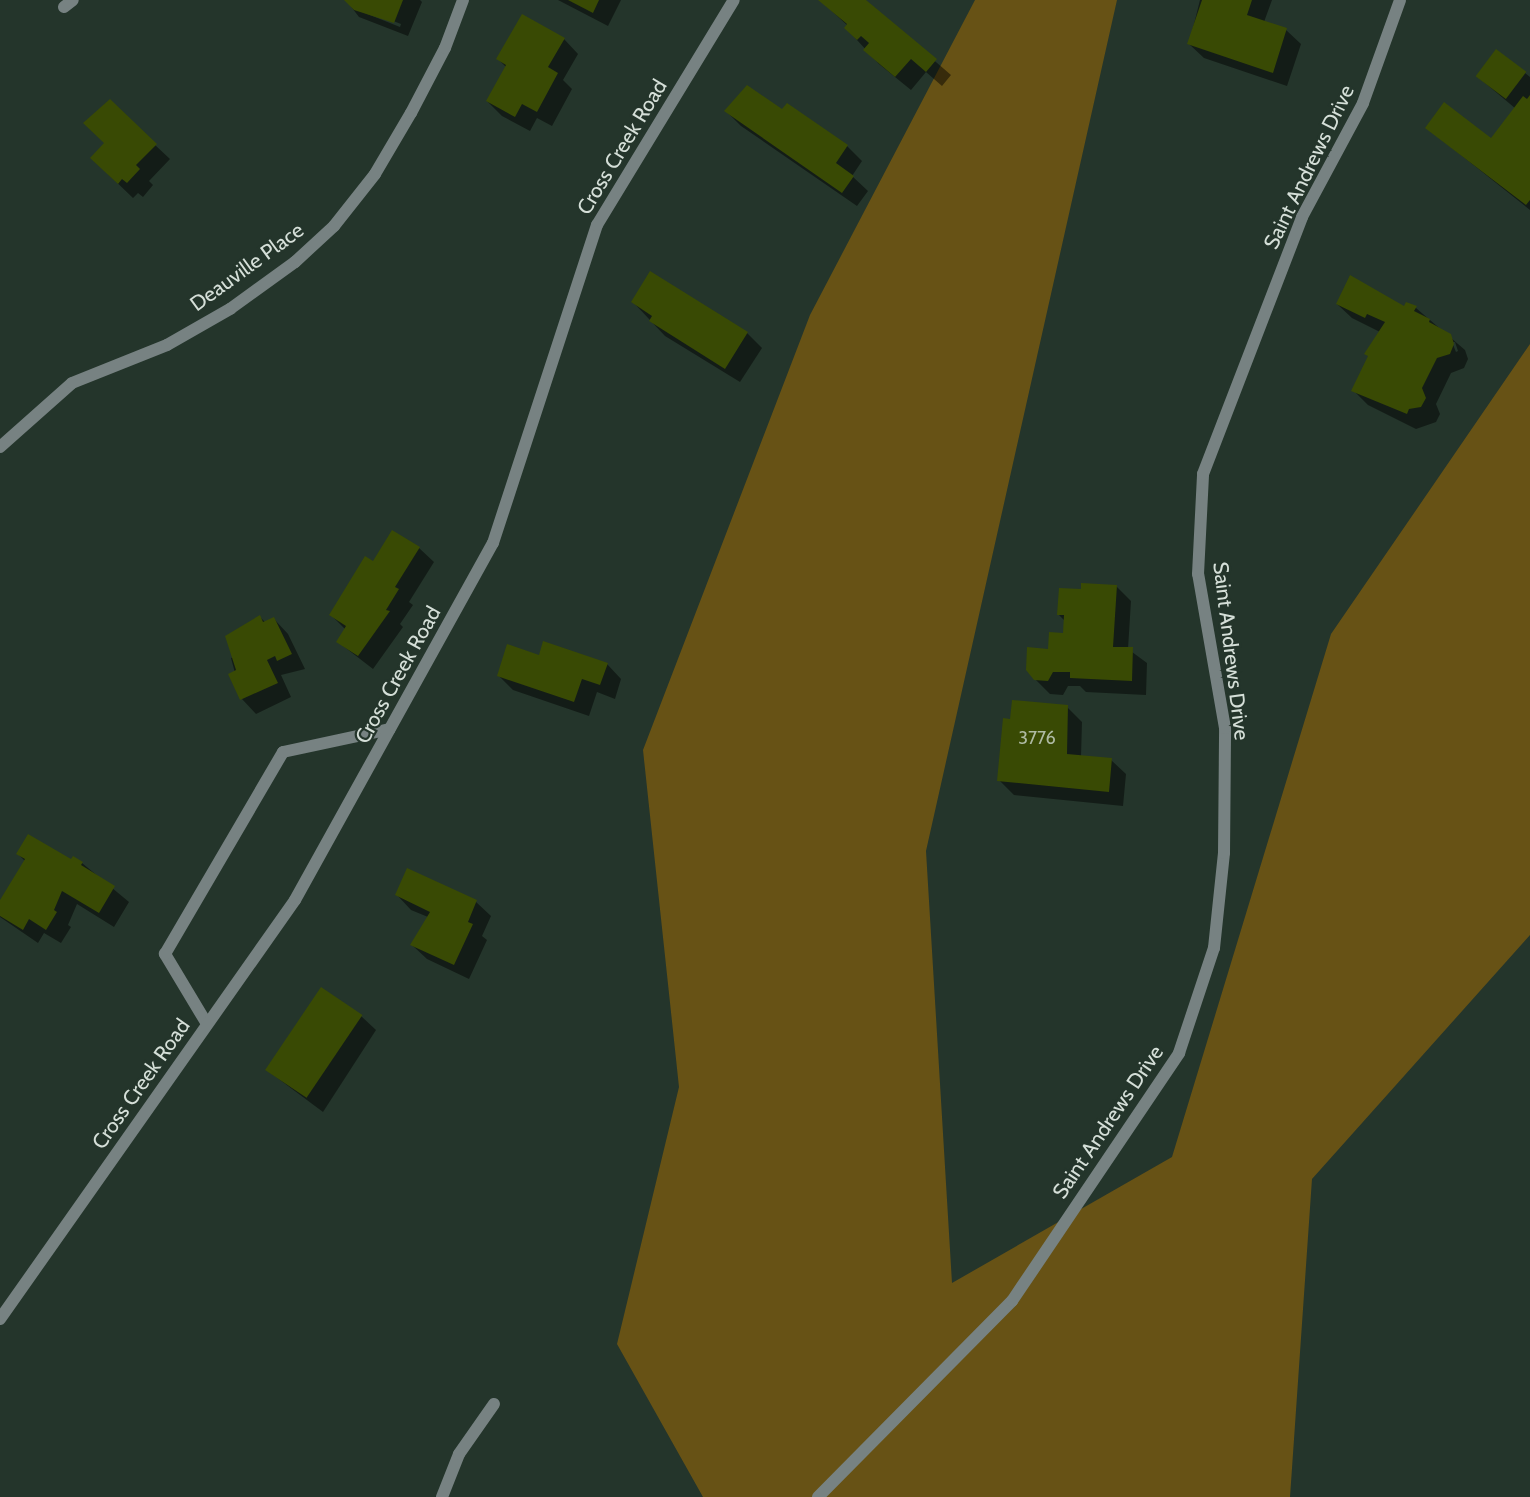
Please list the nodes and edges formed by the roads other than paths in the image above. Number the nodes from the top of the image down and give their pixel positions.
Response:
1 (463, 0) edge
2 (734, 0) edge
3 (1400, 0) edge
4 (0, 447) edge
5 (390, 729) junction
6 (207, 1024) junction
7 (0, 1319) edge
8 (494, 1404) dead end
9 (442, 1497) edge
10 (818, 1497) edge

1 - 4 street, Deauville Place
2 - 5 street, Cross Creek Road
3 - 10 street, Saint Andrews Drive
5 - 6 street, Cross Creek Road
5 - 6 street
6 - 7 street, Cross Creek Road
8 - 9 street

